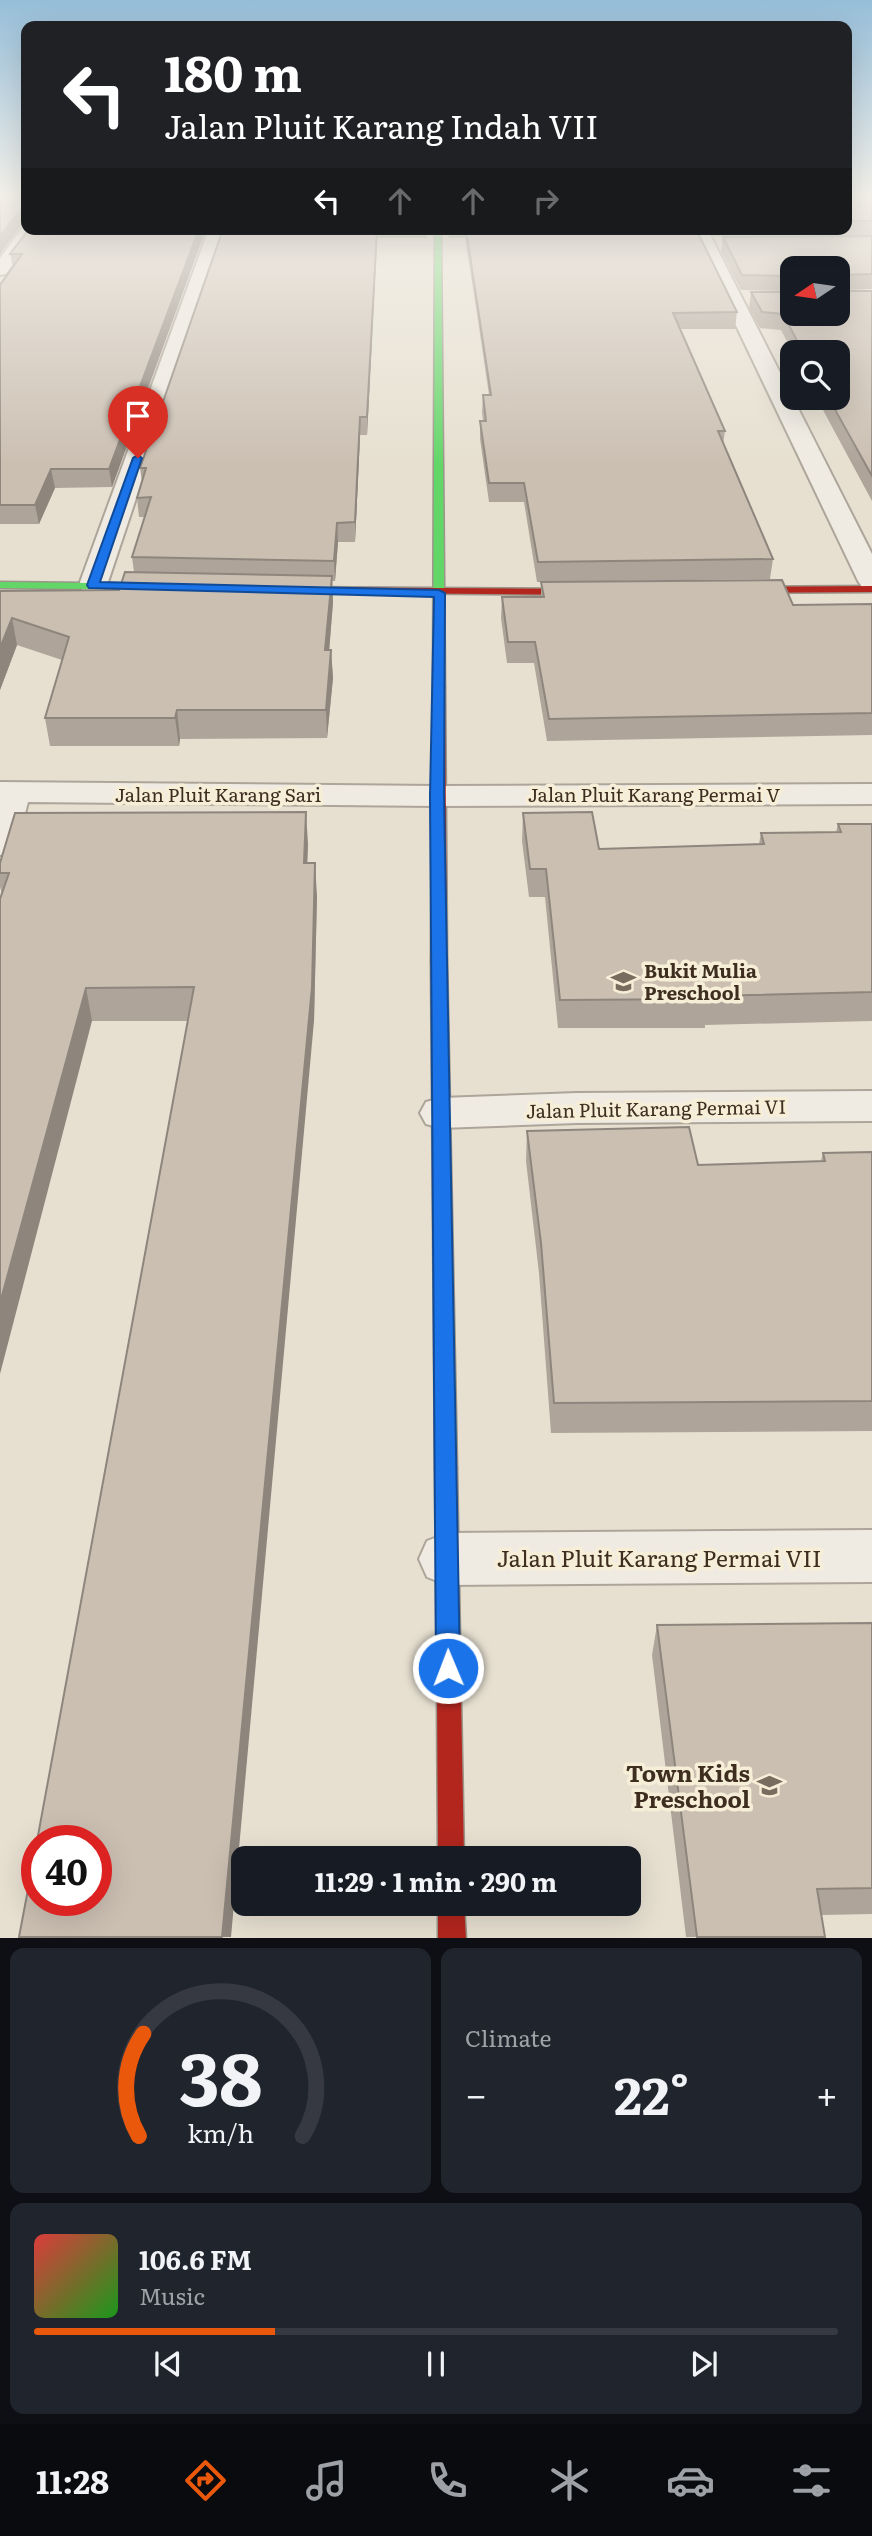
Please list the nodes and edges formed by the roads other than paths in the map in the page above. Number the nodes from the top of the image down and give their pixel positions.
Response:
1 (199, 284) edge
2 (438, 284) edge
3 (725, 284) edge
4 (731, 299) junction
5 (756, 299) edge
6 (872, 581) edge
7 (0, 585) edge
8 (93, 585) junction
9 (191, 588) edge
10 (260, 589) edge
11 (872, 589) edge
12 (719, 591) edge
13 (607, 592) edge
14 (439, 593) junction
15 (7, 792) edge
16 (872, 794) edge
17 (437, 796) junction
18 (0, 845) edge
19 (872, 1105) edge
20 (441, 1112) junction
21 (872, 1556) edge
22 (447, 1559) junction
23 (450, 1846) edge
24 (451, 1916) edge
25 (452, 1937) edge

1 - 8 street
2 - 14 street
3 - 4 street
4 - 5 street
4 - 6 street
7 - 8 street
8 - 9 street
10 - 14 street
11 - 12 street
13 - 14 street
14 - 17 street
15 - 17 street, Jalan Pluit Karang Sari
15 - 18 street
16 - 17 street, Jalan Pluit Karang Permai V
17 - 20 street
19 - 20 street, Jalan Pluit Karang Permai VI
20 - 22 street
21 - 22 street, Jalan Pluit Karang Permai VII
22 - 23 street
24 - 25 street

